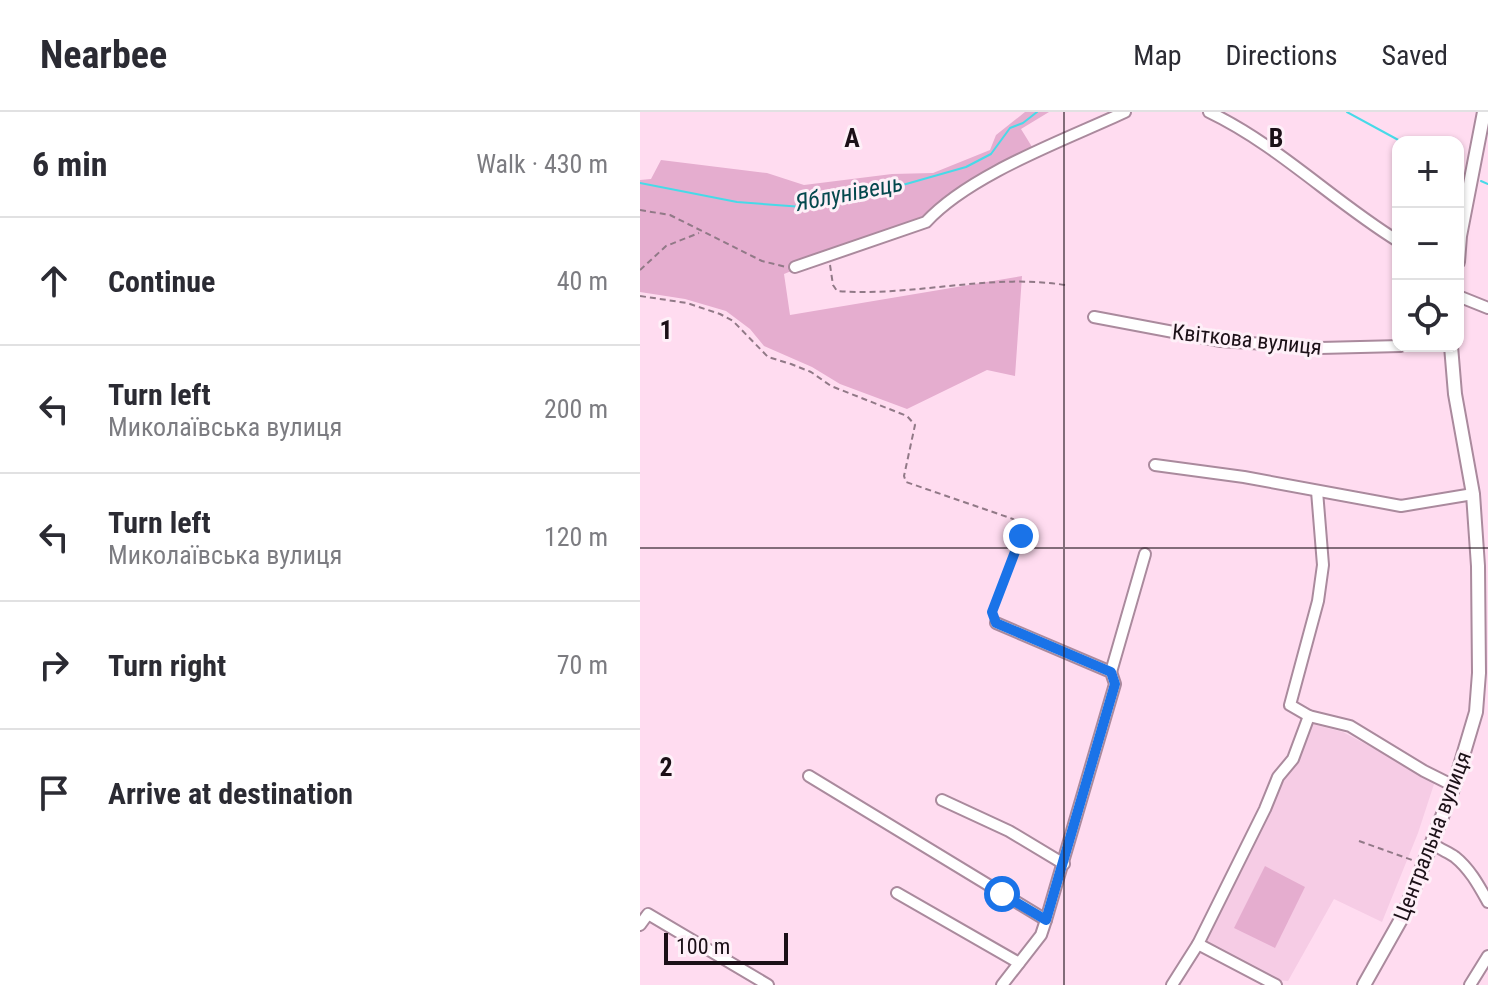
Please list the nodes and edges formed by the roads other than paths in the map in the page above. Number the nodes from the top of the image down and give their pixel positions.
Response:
1 (1125, 112) edge
2 (1209, 112) edge
3 (1484, 112) edge
4 (1485, 134) edge
5 (1464, 220) edge
6 (1392, 237) edge
7 (795, 267) road end
8 (1464, 298) edge
9 (1488, 308) edge
10 (1094, 317) dead end
11 (1392, 346) edge
12 (1452, 352) edge
13 (1155, 465) dead end
14 (1317, 491) junction
15 (1473, 494) junction
16 (1145, 554) dead end
17 (996, 623) road end
18 (1111, 672) junction
19 (1309, 716) junction
20 (809, 776) dead end
21 (1454, 786) junction
22 (942, 800) dead end
23 (1432, 843) junction
24 (1064, 864) junction
25 (897, 893) dead end
26 (1488, 902) edge
27 (1046, 920) junction
28 (640, 925) edge
29 (1198, 944) junction
30 (1488, 956) edge
31 (1019, 963) junction
32 (768, 985) edge
33 (1002, 985) edge
34 (1172, 985) edge
35 (1276, 985) edge
36 (1364, 985) edge
37 (1470, 985) edge

1 - 7 street
2 - 6 street
3 - 4 main road
4 - 5 main road
8 - 9 street
10 - 11 street, Квіткова вулиця
12 - 15 main road, Центральна вулиця
13 - 14 street
14 - 15 street
14 - 19 street
15 - 21 main road, Центральна вулиця
16 - 18 street
17 - 18 street
18 - 24 street
19 - 21 street
19 - 29 street
20 - 27 street
21 - 23 main road, Центральна вулиця
22 - 24 street
23 - 26 street
23 - 36 main road, Центральна вулиця
24 - 27 street
25 - 31 street
27 - 31 street
28 - 32 street
29 - 34 street
29 - 35 street
30 - 37 street
31 - 33 street

